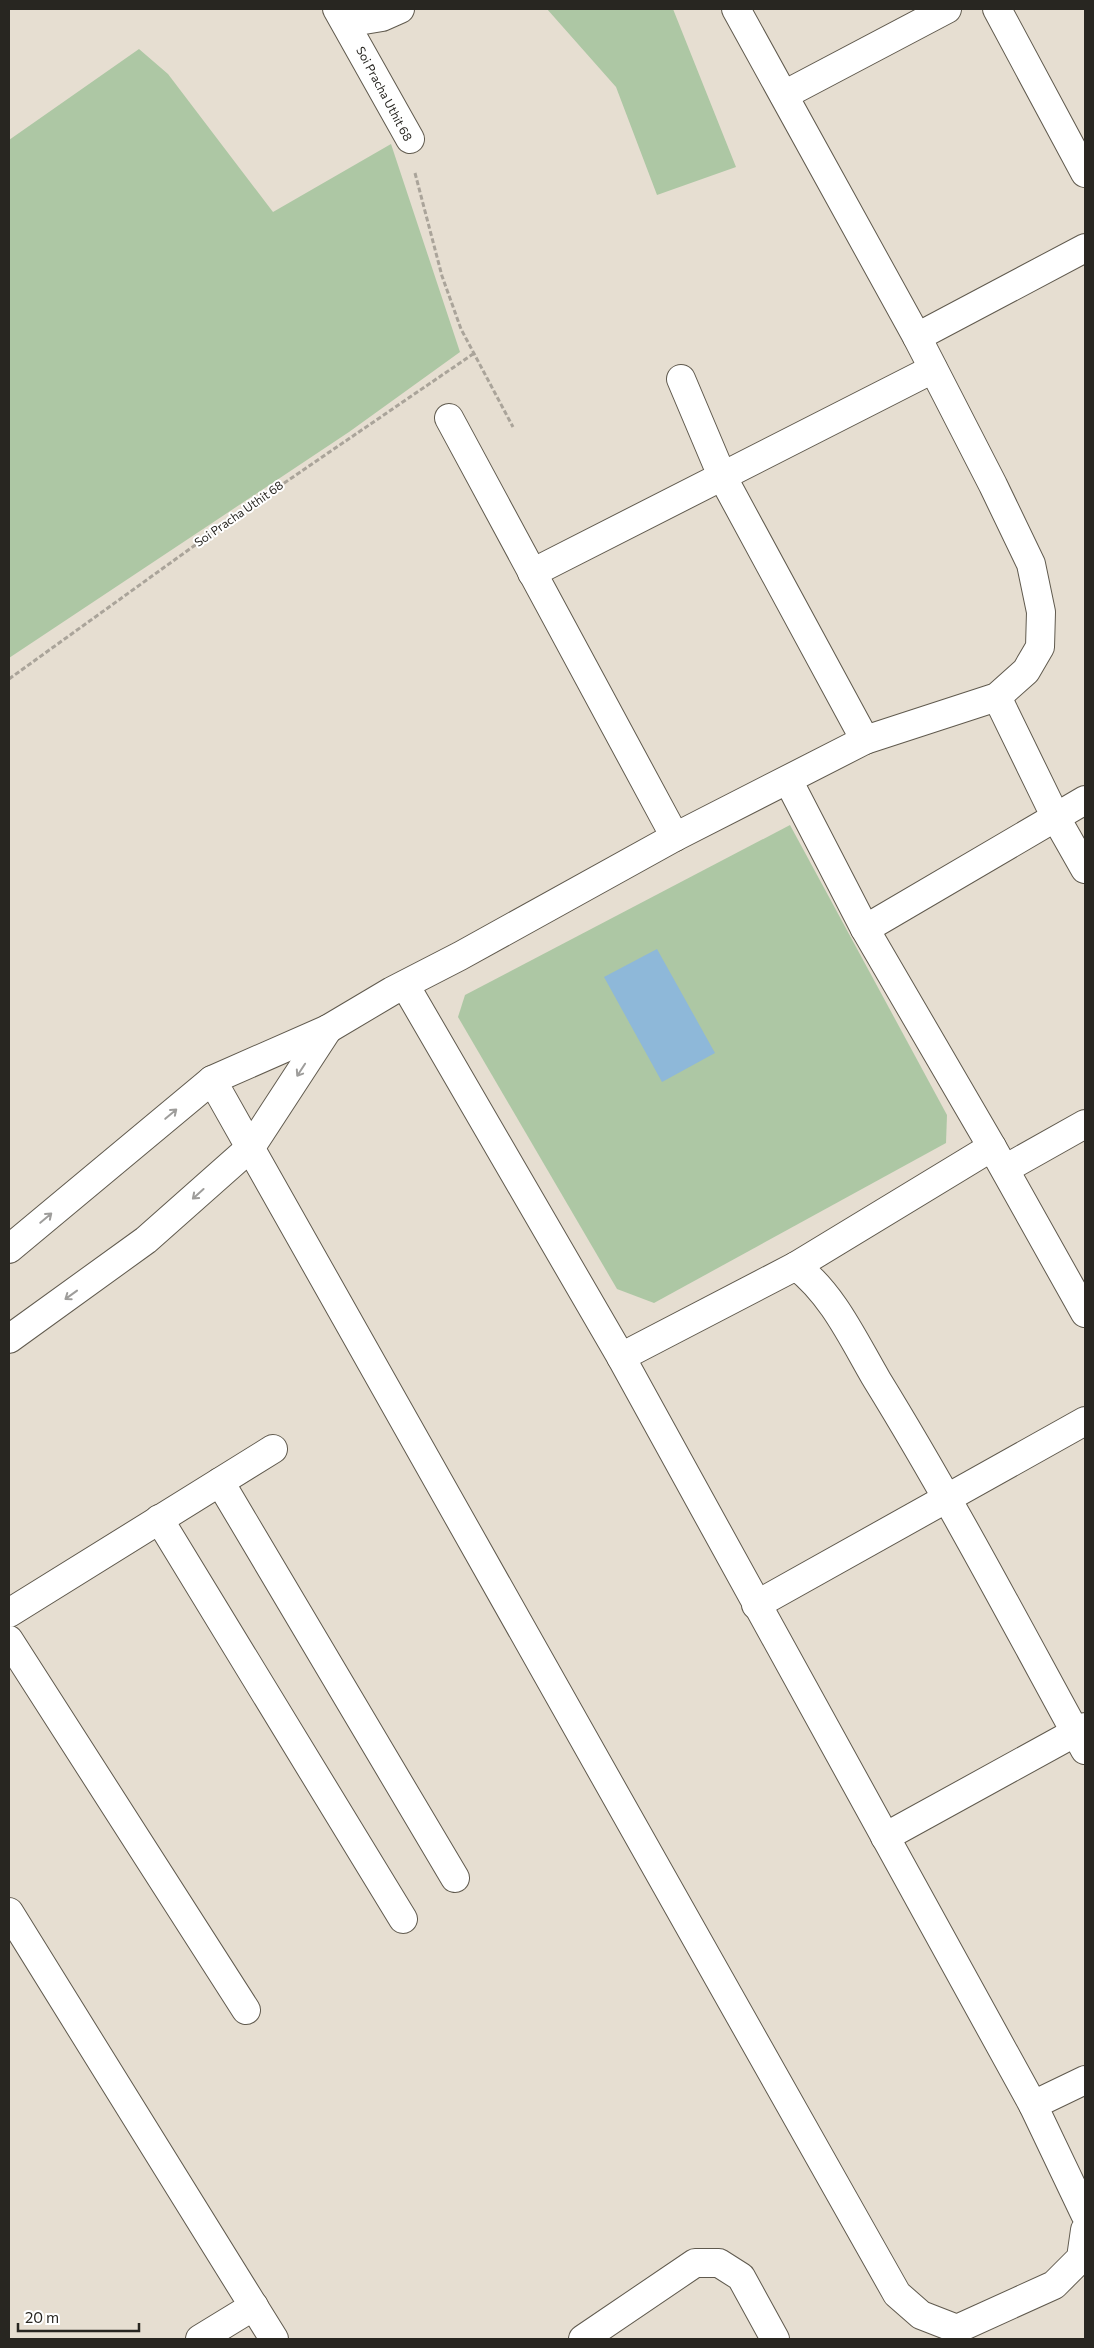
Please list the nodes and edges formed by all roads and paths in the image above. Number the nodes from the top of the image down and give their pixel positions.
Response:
1 (400, 9) edge
2 (736, 9) edge
3 (947, 9) edge
4 (997, 9) edge
5 (342, 16) edge
6 (784, 95) junction
7 (410, 139) joint
8 (1085, 173) edge
9 (1085, 248) edge
10 (917, 337) junction
11 (473, 354) junction
12 (933, 368) junction
13 (681, 379) dead end
14 (449, 418) dead end
15 (513, 427) dead end
16 (722, 476) junction
17 (532, 573) junction
18 (9, 679) edge
19 (997, 697) junction
20 (864, 740) junction
21 (788, 780) junction
22 (1085, 800) edge
23 (1056, 818) junction
24 (675, 837) junction
25 (1085, 869) edge
26 (865, 929) junction
27 (405, 985) junction
28 (328, 1030) junction
29 (212, 1080) junction
30 (1085, 1124) edge
31 (251, 1147) junction
32 (998, 1158) junction
33 (9, 1249) edge
34 (796, 1266) junction
35 (1085, 1313) edge
36 (9, 1339) edge
37 (622, 1357) junction
38 (1085, 1421) edge
39 (273, 1449) dead end
40 (220, 1482) junction
41 (946, 1499) junction
42 (159, 1519) junction
43 (756, 1605) junction
44 (9, 1613) edge
45 (9, 1640) edge
46 (1082, 1736) edge
47 (885, 1838) junction
48 (455, 1878) dead end
49 (9, 1912) edge
50 (403, 1920) dead end
51 (246, 2010) dead end
52 (1085, 2080) edge
53 (1033, 2104) junction
54 (1085, 2214) edge
55 (1085, 2230) edge
56 (254, 2306) junction
57 (200, 2339) edge
58 (274, 2339) edge
59 (584, 2339) edge
60 (775, 2339) edge

1 - 5 street
2 - 6 street
3 - 6 street
4 - 8 street
5 - 7 street, Soi Pracha Uthit 68
6 - 10 street
7 - 11 path, Soi Pracha Uthit 68
9 - 10 street
10 - 12 street
11 - 15 path, Soi Pracha Uthit 68
11 - 18 path, Soi Pracha Uthit 68
12 - 16 street
12 - 19 street
13 - 16 street
14 - 17 street
16 - 17 street
16 - 20 street
17 - 24 street
19 - 20 street
19 - 23 street
20 - 21 street
21 - 24 street
21 - 26 street
22 - 23 street
23 - 25 street
23 - 26 street
24 - 27 street
26 - 32 street
27 - 28 street
27 - 37 street
28 - 29 street
28 -> 31 street
29 - 31 street
33 -> 29 street
30 - 32 street
31 -> 36 street
31 - 55 street
32 - 34 street
32 - 35 street
34 - 37 street
34 - 41 street
37 - 43 street
38 - 41 street
39 - 40 street
40 - 42 street
40 - 48 street
41 - 43 street
41 - 46 street
42 - 44 street
42 - 50 street
43 - 47 street
45 - 51 street
46 - 47 street
47 - 53 street
49 - 56 street
52 - 53 street
53 - 54 street
56 - 57 street
56 - 58 street
59 - 60 street

